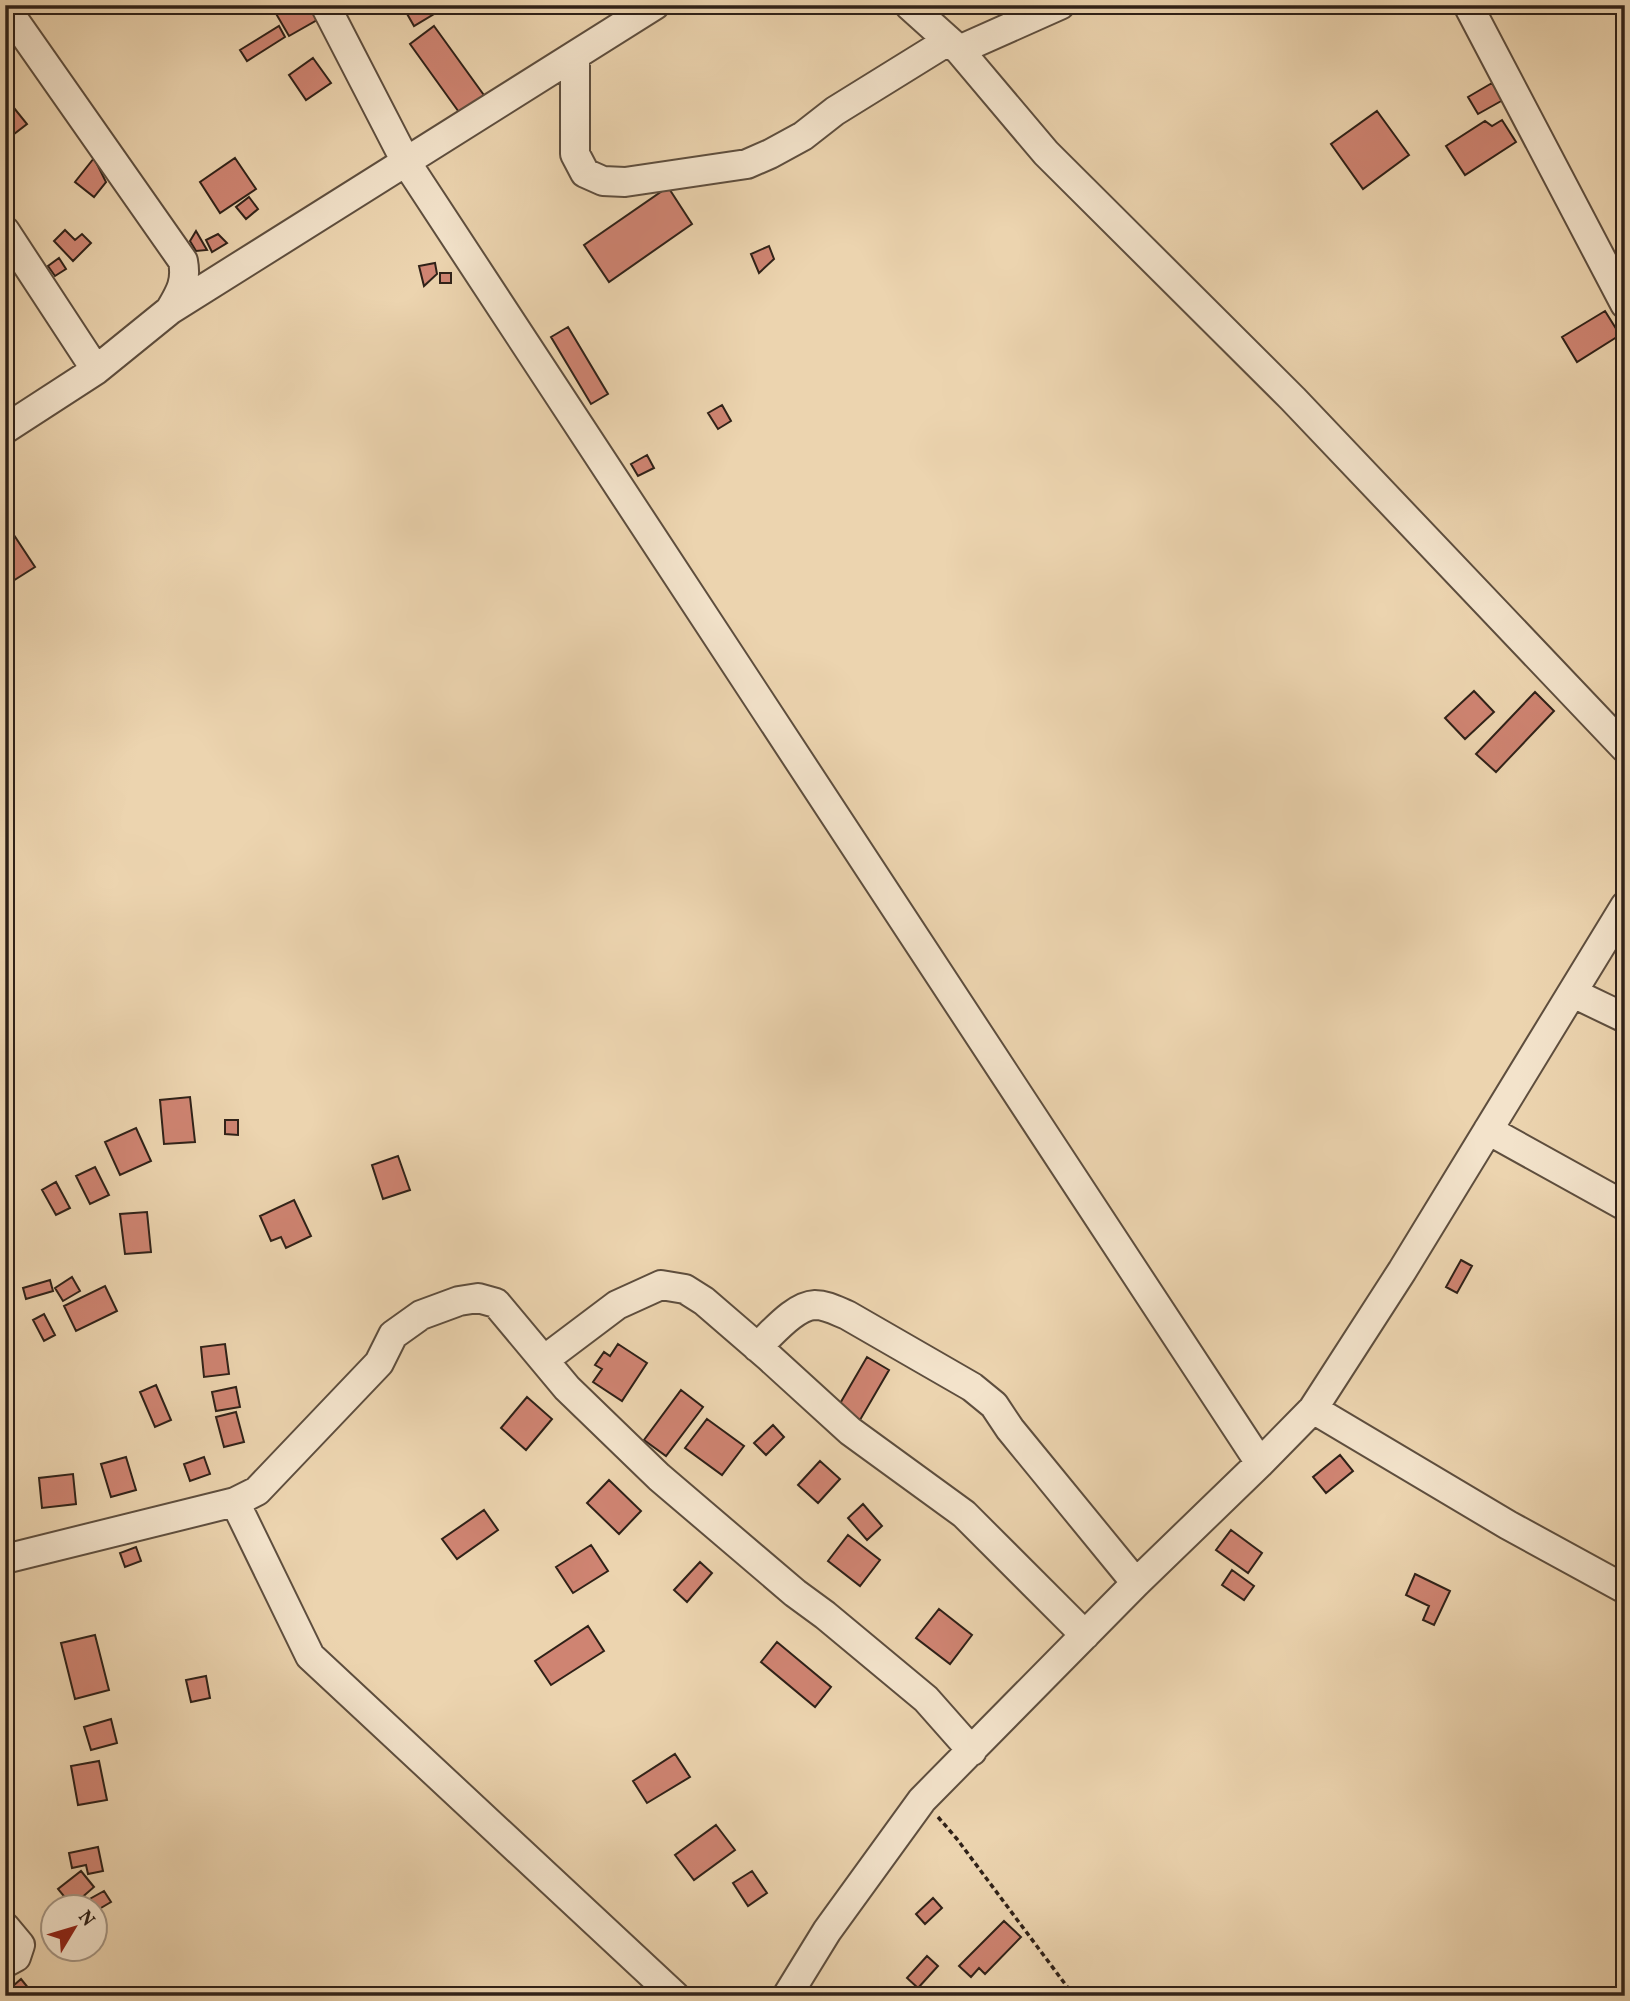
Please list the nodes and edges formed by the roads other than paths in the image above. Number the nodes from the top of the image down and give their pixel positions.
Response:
1 (324, 5) edge
2 (656, 5) edge
3 (909, 5) edge
4 (1060, 5) edge
5 (1468, 5) edge
6 (5, 7) edge
7 (953, 45) junction
8 (575, 57) junction
9 (406, 162) junction
10 (5, 231) edge
11 (1625, 304) edge
12 (170, 310) junction
13 (96, 370) junction
14 (5, 429) edge
15 (1625, 747) edge
16 (1625, 906) edge
17 (1573, 993) junction
18 (1625, 1018) edge
19 (1488, 1130) junction
20 (1625, 1206) edge
21 (757, 1347) junction
22 (544, 1360) junction
23 (1313, 1409) junction
24 (1261, 1463) junction
25 (235, 1502) junction
26 (6, 1556) edge
27 (1136, 1583) junction
28 (1625, 1589) edge
29 (1085, 1635) junction
30 (972, 1751) junction
31 (5, 1927) edge
32 (5, 1964) edge
33 (675, 1996) edge
34 (787, 1996) edge

1 - 9 street
2 - 8 street
3 - 7 street
4 - 7 street
5 - 11 street
6 - 12 street
7 - 8 street
7 - 15 street
8 - 9 street
9 - 12 street
9 - 24 street
10 - 13 street
12 - 13 street
13 - 14 street
16 - 17 street
17 - 18 street
17 - 19 street
19 - 20 street
19 - 23 street
21 - 22 street
21 - 27 street
21 - 29 street
22 - 25 street
22 - 30 street
23 - 24 street
23 - 28 street
24 - 27 street
25 - 26 street
25 - 33 street
27 - 29 street
29 - 30 street
30 - 34 street
31 - 32 street

